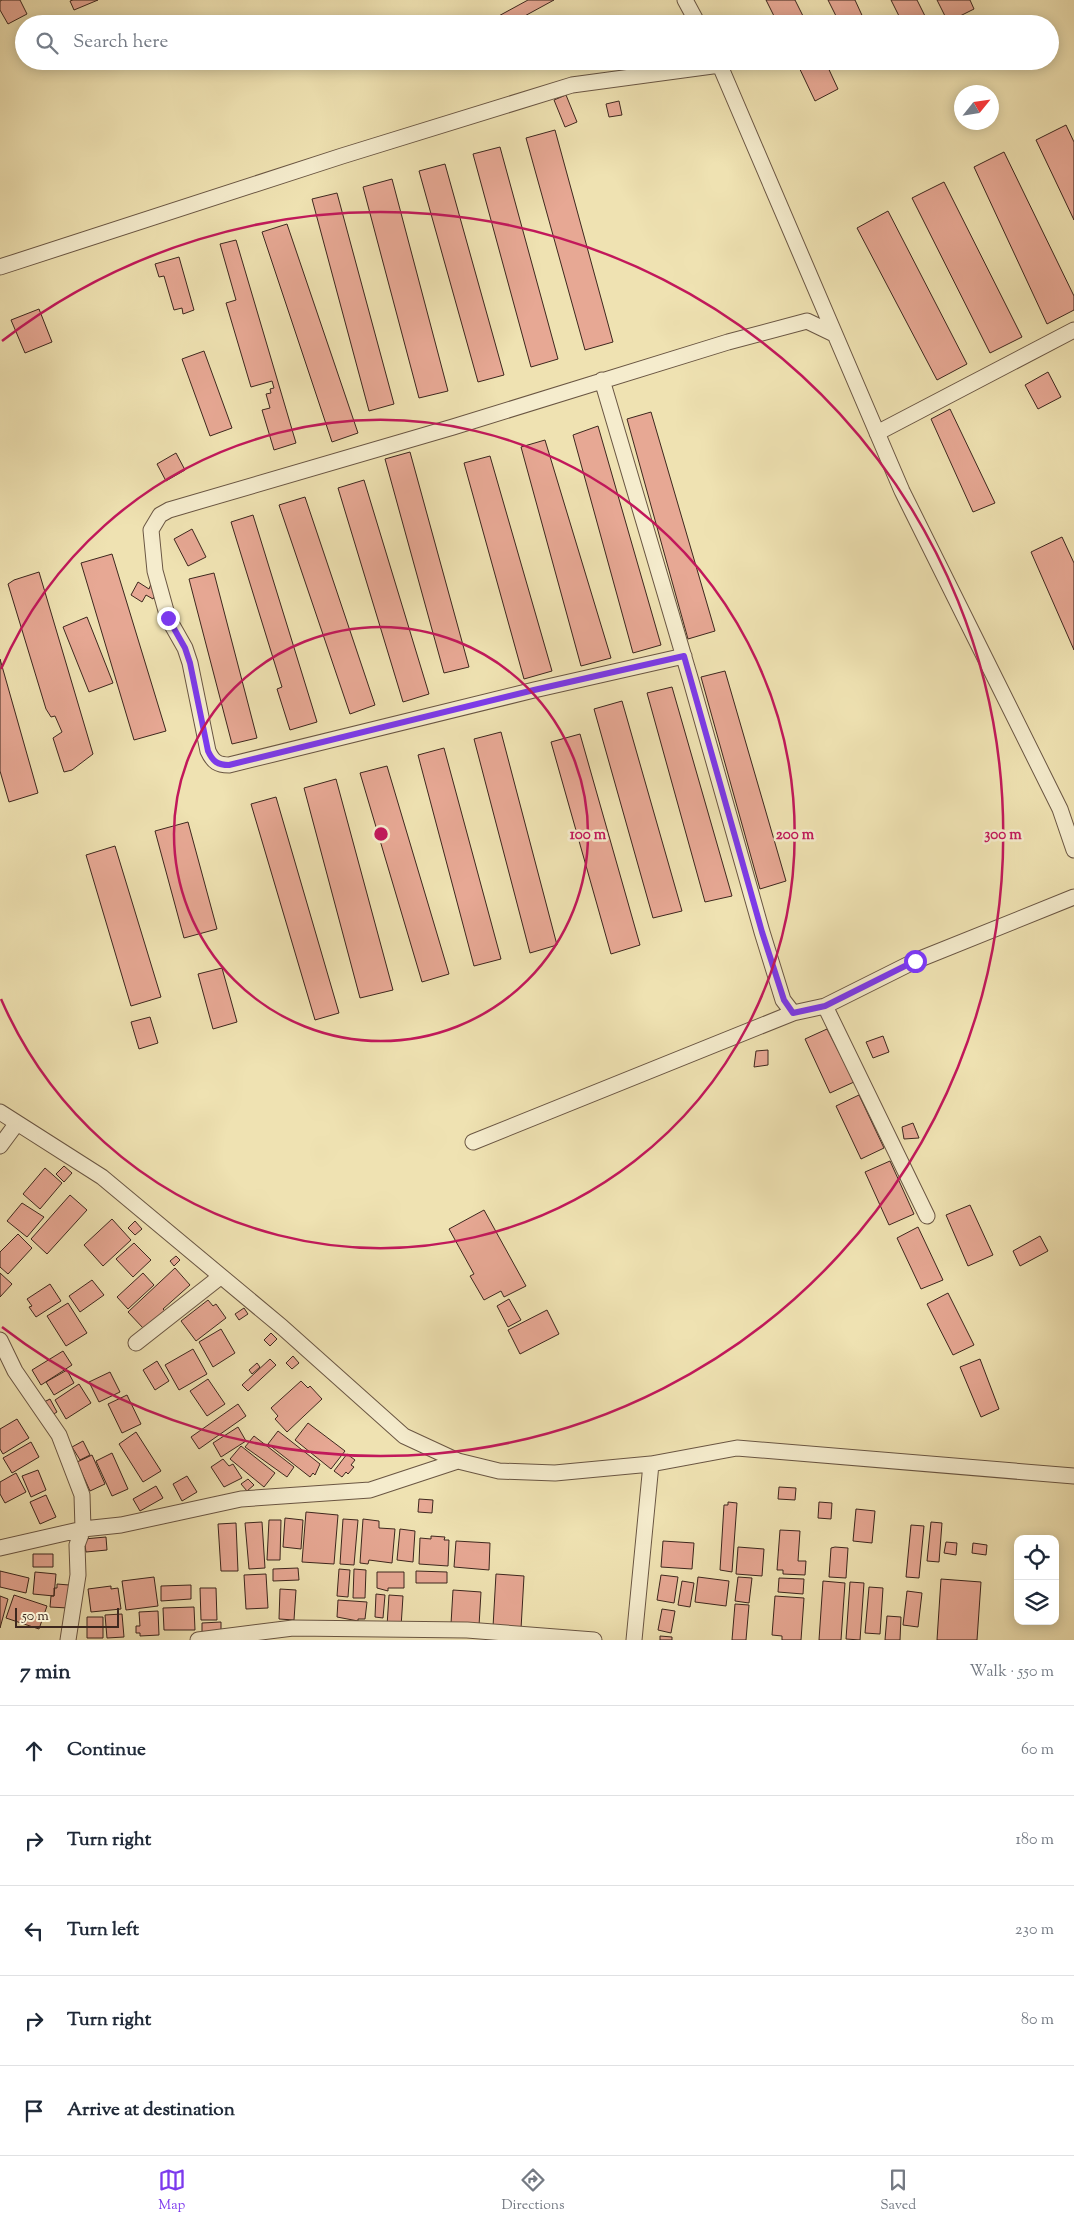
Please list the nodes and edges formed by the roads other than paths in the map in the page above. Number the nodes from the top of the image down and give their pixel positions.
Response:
1 (686, 0) edge
2 (694, 15) edge
3 (670, 70) edge
4 (722, 70) edge
5 (0, 267) edge
6 (818, 296) junction
7 (807, 321) junction
8 (1074, 330) edge
9 (834, 334) junction
10 (602, 380) junction
11 (877, 433) junction
12 (684, 656) junction
13 (1074, 850) edge
14 (1074, 897) edge
15 (825, 1006) junction
16 (793, 1013) junction
17 (0, 1112) edge
18 (17, 1123) junction
19 (473, 1142) dead end
20 (0, 1146) edge
21 (927, 1216) dead end
22 (220, 1276) junction
23 (0, 1340) edge
24 (136, 1343) dead end
25 (458, 1461) junction
26 (651, 1464) junction
27 (1074, 1476) edge
28 (83, 1529) junction
29 (0, 1548) edge
30 (68, 1640) edge
31 (198, 1640) edge
32 (594, 1640) edge
33 (634, 1640) edge

1 - 2 street
3 - 5 street
4 - 6 street
6 - 7 street
6 - 9 street
7 - 9 street
7 - 10 street
8 - 11 street
9 - 11 street
10 - 12 street
10 - 12 street
11 - 13 street
12 - 16 street
14 - 15 street
15 - 16 street
15 - 21 street
16 - 19 street
17 - 18 street
18 - 20 street
18 - 22 street
22 - 24 street
22 - 25 street
23 - 28 street
25 - 26 street
25 - 28 street
26 - 27 street
26 - 33 street
28 - 29 street
28 - 30 street
31 - 32 street

